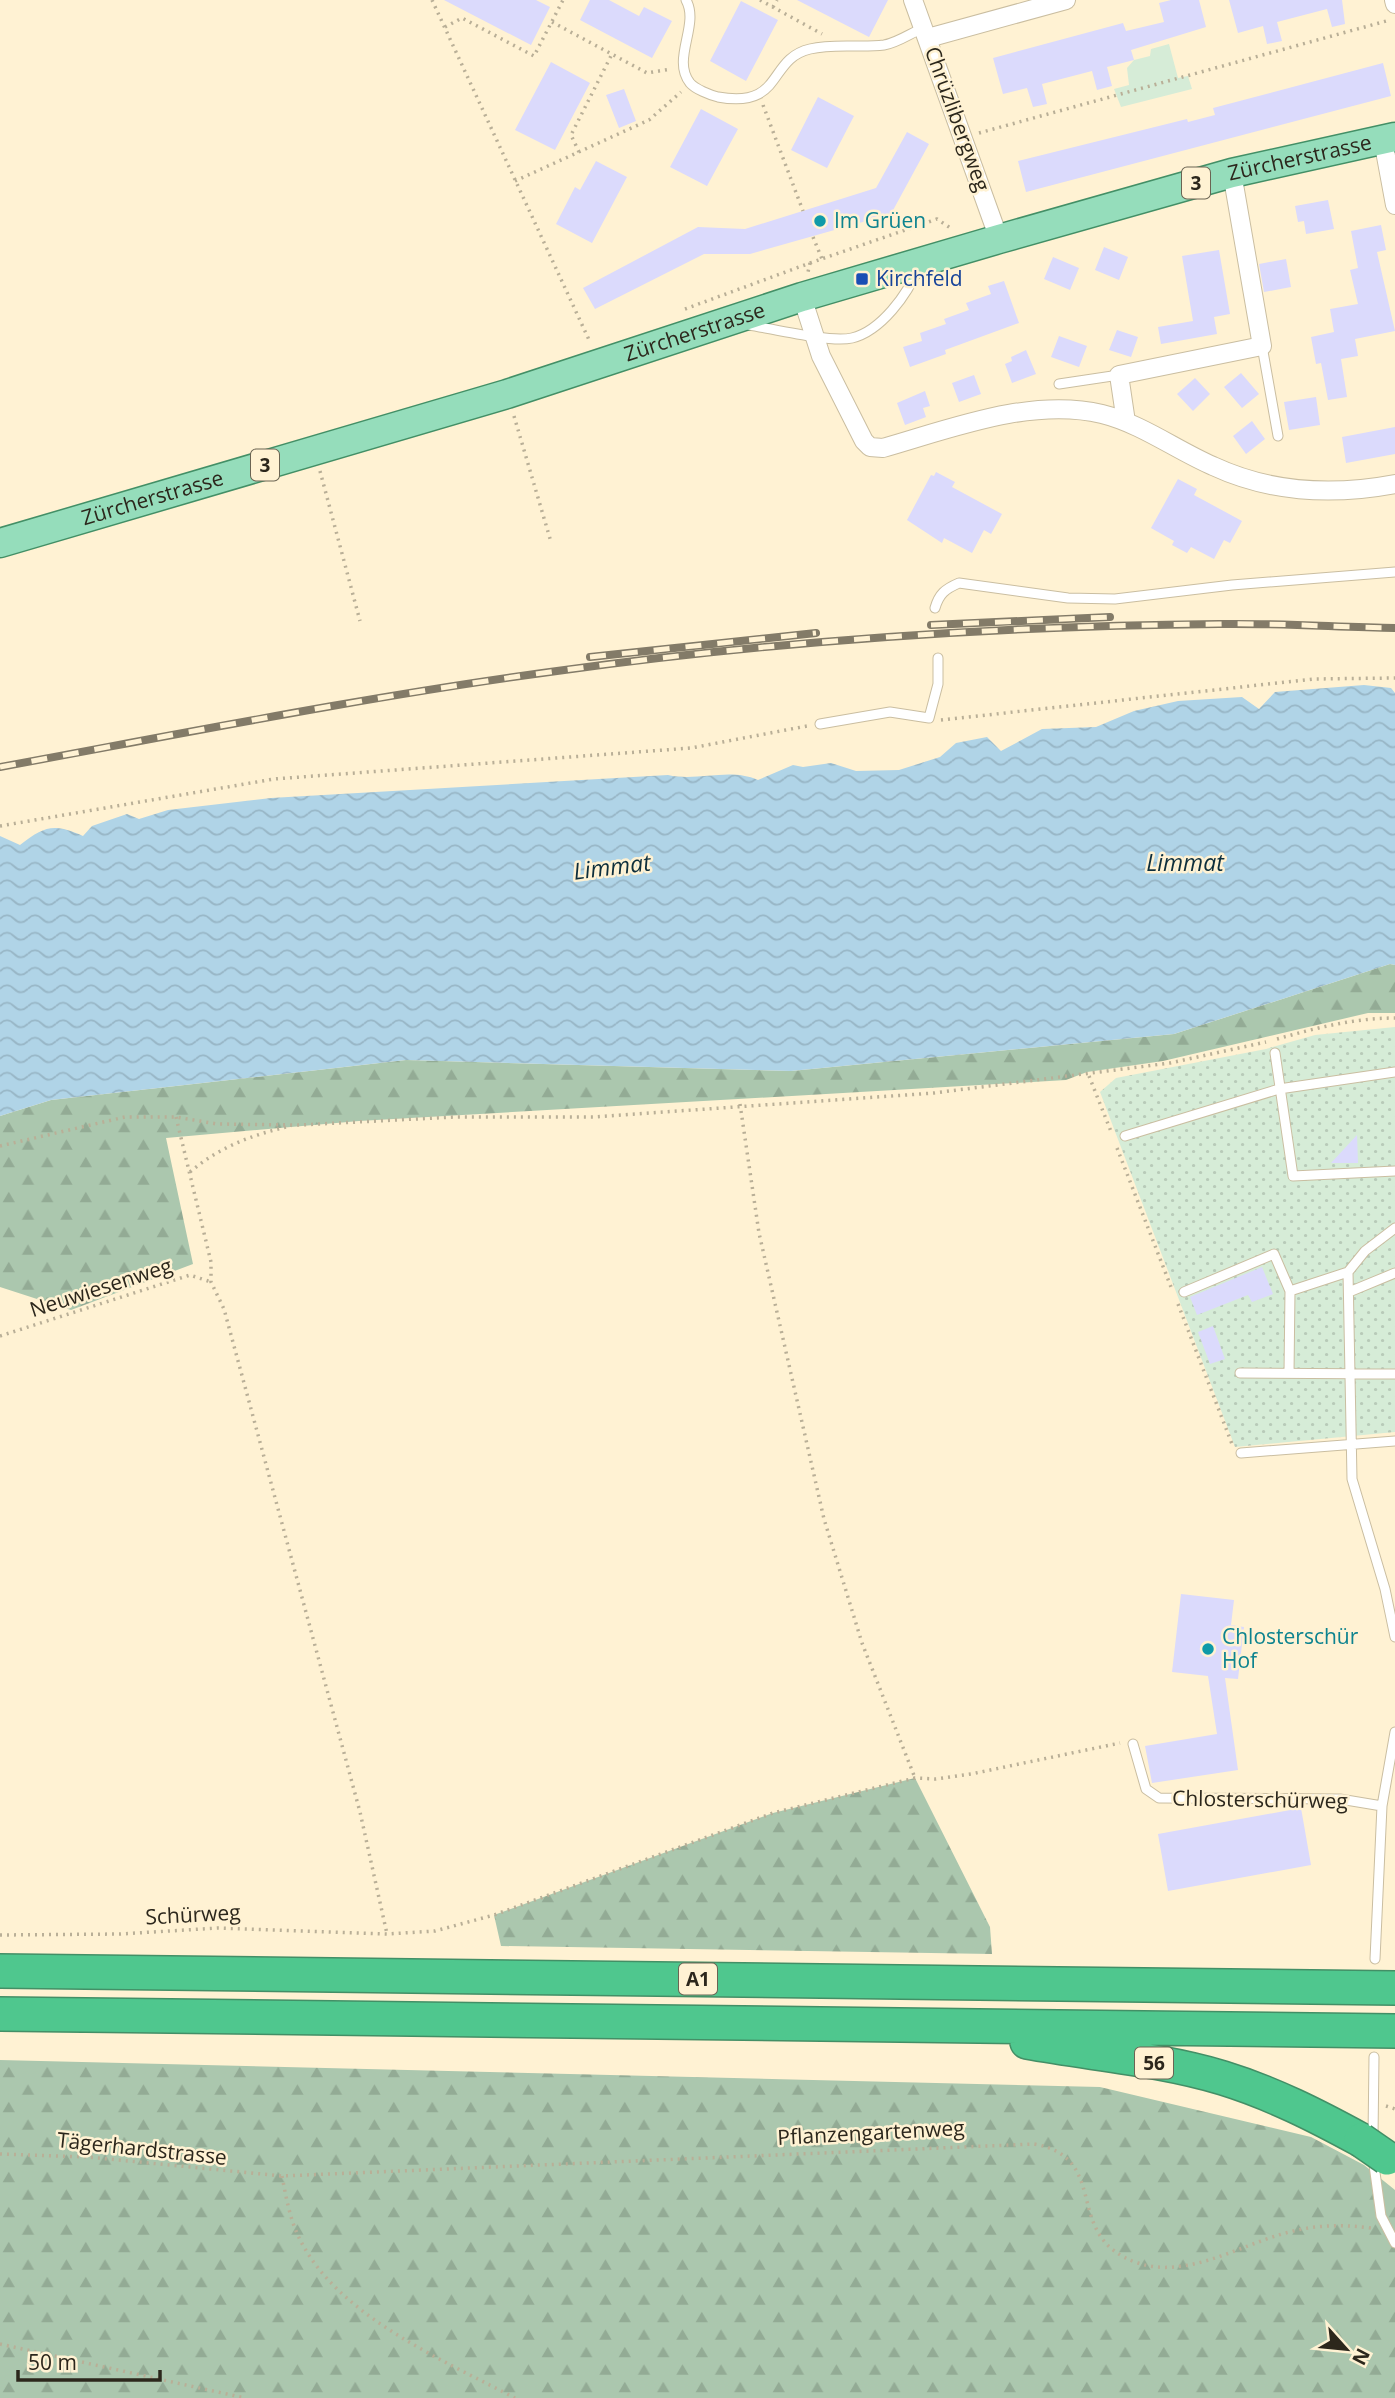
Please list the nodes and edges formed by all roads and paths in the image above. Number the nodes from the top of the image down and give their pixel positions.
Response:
1 (432, 0) edge
2 (563, 0) edge
3 (687, 0) edge
4 (760, 0) edge
5 (776, 0) edge
6 (913, 0) edge
7 (1066, 0) edge
8 (773, 7) junction
9 (1395, 19) edge
10 (552, 22) junction
11 (445, 27) junction
12 (926, 33) junction
13 (846, 47) junction
14 (612, 54) junction
15 (683, 67) junction
16 (690, 83) junction
17 (760, 95) junction
18 (964, 137) junction
19 (1389, 138) edge
20 (579, 152) junction
21 (1232, 173) junction
22 (515, 181) junction
23 (1395, 205) edge
24 (803, 211) dead end
25 (937, 219) dead end
26 (813, 236) dead end
27 (999, 239) junction
28 (822, 259) junction
29 (920, 262) junction
30 (810, 263) junction
31 (802, 297) junction
32 (681, 310) dead end
33 (727, 321) junction
34 (815, 335) junction
35 (1262, 346) junction
36 (578, 348) dead end
37 (1119, 375) junction
38 (1059, 384) dead end
39 (507, 394) junction
40 (1126, 422) junction
41 (1278, 436) dead end
42 (312, 452) junction
43 (1395, 484) edge
44 (551, 542) dead end
45 (0, 543) edge
46 (1395, 572) edge
47 (935, 608) dead end
48 (360, 621) dead end
49 (938, 658) dead end
50 (1395, 678) edge
51 (929, 718) junction
52 (820, 724) joint
53 (0, 826) edge
54 (1395, 1018) edge
55 (1275, 1053) dead end
56 (1395, 1072) edge
57 (1089, 1075) junction
58 (1279, 1089) junction
59 (740, 1104) junction
60 (177, 1117) junction
61 (299, 1125) junction
62 (1125, 1136) dead end
63 (0, 1146) edge
64 (1395, 1171) edge
65 (190, 1172) junction
66 (1395, 1228) edge
67 (1348, 1272) junction
68 (1395, 1272) edge
69 (211, 1282) junction
70 (1290, 1291) junction
71 (1184, 1292) dead end
72 (1349, 1292) junction
73 (0, 1336) edge
74 (1240, 1373) dead end
75 (1289, 1373) junction
76 (1351, 1374) junction
77 (1395, 1374) edge
78 (1395, 1441) edge
79 (1351, 1445) junction
80 (1241, 1453) joint
81 (1395, 1637) edge
82 (1395, 1732) edge
83 (1133, 1744) joint
84 (915, 1778) junction
85 (1382, 1806) junction
86 (387, 1934) junction
87 (0, 1935) edge
88 (1376, 1959) dead end
89 (0, 1971) edge
90 (1395, 1988) edge
91 (0, 2014) edge
92 (935, 2025) junction
93 (1395, 2031) edge
94 (1374, 2057) dead end
95 (0, 2154) edge
96 (1381, 2154) edge
97 (282, 2176) junction
98 (1387, 2229) junction
99 (1395, 2244) edge
100 (0, 2344) edge
101 (229, 2395) junction
102 (222, 2398) edge
103 (245, 2398) edge
104 (515, 2398) edge

1 - 11 path
2 - 10 path
3 - 15 lane
4 - 8 path
5 - 8 path
6 - 12 street, Chrüzlibergweg
7 - 12 street
8 - 13 path
9 - 18 path
10 - 11 path
10 - 14 path
11 - 22 path
12 - 13 lane
12 - 18 street, Chrüzlibergweg
13 - 17 lane
14 - 15 path
14 - 20 path
15 - 16 lane
16 - 17 lane
16 - 20 path
17 - 24 path
18 - 27 street, Chrüzlibergweg
19 - 21 main road, Zürcherstrasse / 3
19 - 23 street
20 - 22 path
21 - 27 main road, Zürcherstrasse / 3
21 - 35 street
22 - 36 path
25 - 28 path
26 - 28 path
27 - 29 main road, Zürcherstrasse / 3
28 - 30 path
29 - 31 main road, Zürcherstrasse / 3
29 - 34 lane
30 - 31 path
30 - 32 path
31 - 33 main road, Zürcherstrasse / 3
31 - 34 street
33 - 34 lane
33 - 39 main road, Zürcherstrasse / 3
34 - 40 street
35 - 37 street
35 - 41 lane
37 - 38 lane
37 - 40 street
39 - 42 main road, Zürcherstrasse / 3
39 - 44 path
40 - 43 street
42 - 45 main road, Zürcherstrasse / 3
42 - 48 path
46 - 47 lane
49 - 51 lane
50 - 51 path
51 - 52 lane
52 - 53 path
54 - 57 path
55 - 58 lane
56 - 58 lane
57 - 59 path
57 - 80 path
58 - 62 lane
58 - 64 lane
59 - 61 path
59 - 84 path
60 - 61 path
60 - 63 path
60 - 65 path
61 - 65 path
65 - 69 path
66 - 67 lane
67 - 70 lane
67 - 72 lane
68 - 72 lane
69 - 73 path, Neuwiesenweg
69 - 86 path
70 - 71 lane
70 - 75 lane
72 - 76 lane
74 - 75 lane
75 - 76 lane
76 - 77 lane
76 - 79 lane
78 - 79 lane
79 - 80 lane
79 - 81 lane
82 - 85 lane
83 - 84 path, Schürweg
83 - 85 lane, Chlosterschürweg
84 - 86 path, Schürweg
85 - 88 lane
86 - 87 path, Schürweg
89 - 90 highway, A1
91 - 92 highway, A1
92 - 93 highway, A1
92 - 96 highway, 56
94 - 98 lane
95 - 97 path, Tägerhardstrasse
97 - 98 path, Pflanzengartenweg
97 - 104 path
98 - 99 lane
100 - 101 path
101 - 102 path
101 - 103 path

